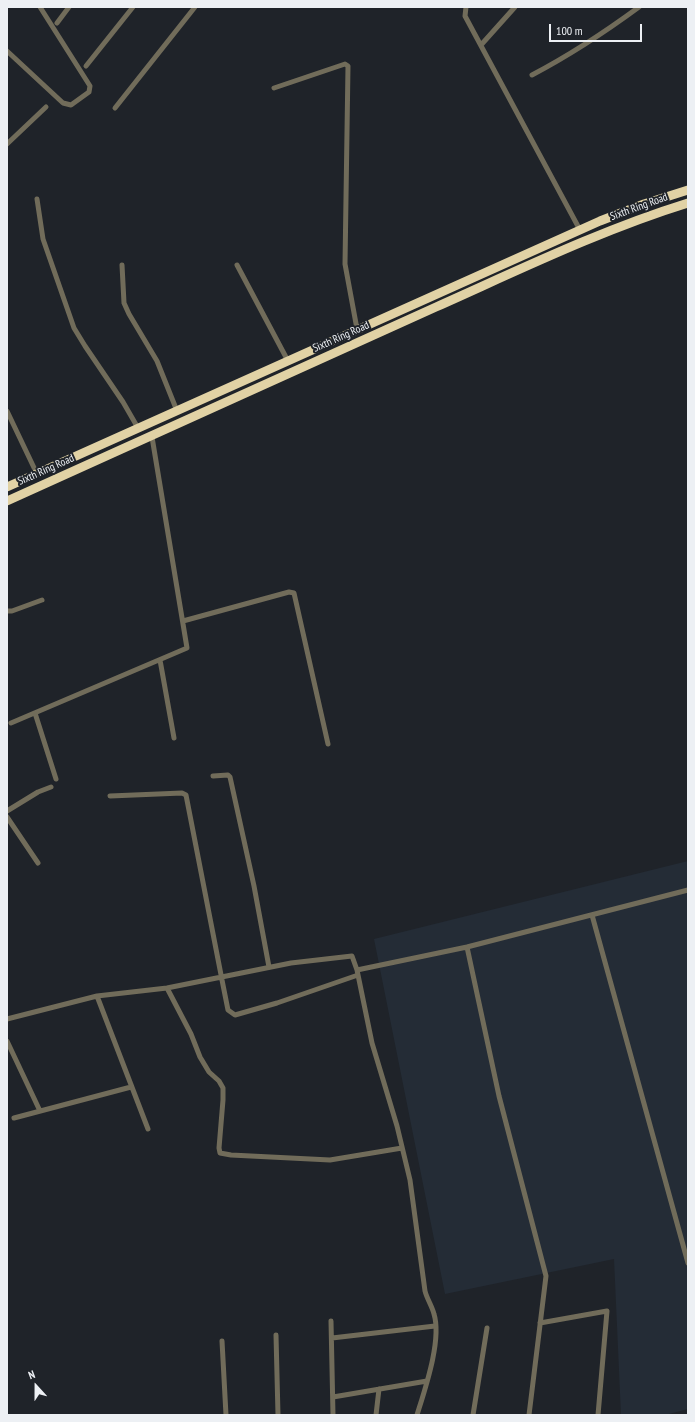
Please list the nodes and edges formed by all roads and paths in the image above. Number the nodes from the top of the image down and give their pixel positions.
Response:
1 (40, 7) edge
2 (69, 7) edge
3 (133, 7) edge
4 (194, 7) edge
5 (466, 7) edge
6 (515, 7) edge
7 (639, 7) edge
8 (57, 23) dead end
9 (481, 45) junction
10 (7, 51) edge
11 (86, 66) dead end
12 (532, 75) dead end
13 (274, 88) dead end
14 (46, 107) dead end
15 (115, 108) dead end
16 (7, 144) edge
17 (688, 190) edge
18 (37, 199) dead end
19 (688, 203) edge
20 (600, 221) junction
21 (580, 230) junction
22 (604, 232) junction
23 (122, 265) dead end
24 (237, 265) dead end
25 (358, 329) junction
26 (288, 361) junction
27 (7, 411) edge
28 (177, 411) junction
29 (138, 428) junction
30 (125, 434) junction
31 (152, 437) junction
32 (130, 446) junction
33 (36, 474) junction
34 (7, 487) edge
35 (7, 501) edge
36 (42, 600) dead end
37 (7, 611) edge
38 (182, 620) junction
39 (160, 660) junction
40 (35, 713) junction
41 (12, 723) dead end
42 (174, 738) dead end
43 (328, 744) dead end
44 (213, 776) dead end
45 (56, 779) dead end
46 (51, 787) dead end
47 (110, 796) dead end
48 (7, 811) edge
49 (7, 817) edge
50 (38, 863) dead end
51 (688, 890) edge
52 (592, 915) junction
53 (467, 947) junction
54 (269, 967) junction
55 (357, 973) junction
56 (222, 976) junction
57 (167, 988) junction
58 (97, 996) junction
59 (7, 1019) edge
60 (7, 1041) edge
61 (131, 1087) junction
62 (40, 1111) junction
63 (14, 1118) dead end
64 (148, 1129) dead end
65 (402, 1148) junction
66 (688, 1263) edge
67 (331, 1322) dead end
68 (540, 1323) junction
69 (435, 1326) junction
70 (487, 1328) dead end
71 (276, 1335) dead end
72 (332, 1338) junction
73 (222, 1341) dead end
74 (427, 1381) junction
75 (379, 1389) junction
76 (333, 1397) junction
77 (226, 1415) edge
78 (278, 1415) edge
79 (334, 1415) edge
80 (376, 1415) edge
81 (417, 1415) edge
82 (473, 1415) edge
83 (528, 1415) edge
84 (598, 1415) edge

1 - 10 street
2 - 8 street
3 - 11 street
4 - 15 street
5 - 9 street
6 - 9 street
7 - 12 street
9 - 21 street
13 - 25 street
14 - 16 street
17 - 20 highway, Sixth Ring Road
18 - 29 street
19 - 22 highway, Sixth Ring Road
20 - 21 highway, Sixth Ring Road
20 - 22 highway
21 - 25 highway, Sixth Ring Road
22 - 31 highway, Sixth Ring Road
23 - 28 street
24 - 26 street
25 - 26 highway, Sixth Ring Road
26 - 28 highway, Sixth Ring Road
27 - 33 street
28 - 29 highway, Sixth Ring Road
29 - 30 highway, Sixth Ring Road
30 - 32 highway
30 - 33 highway, Sixth Ring Road
31 - 32 highway, Sixth Ring Road
31 - 38 street
32 - 35 highway, Sixth Ring Road
33 - 34 highway, Sixth Ring Road
36 - 37 street
38 - 39 street
38 - 43 street
39 - 40 street
39 - 42 street
40 - 41 street
40 - 45 street
44 - 54 street
46 - 48 street
47 - 56 street
49 - 50 street
51 - 52 street
52 - 53 street
52 - 66 street
53 - 55 street
53 - 68 street
54 - 55 street
54 - 56 street
55 - 56 street
55 - 65 street
56 - 57 street
57 - 58 street
57 - 65 street
58 - 59 street
58 - 61 street
60 - 62 street
61 - 62 street
61 - 64 street
62 - 63 street
65 - 69 street
67 - 72 street
68 - 83 street
68 - 84 street
69 - 72 street
69 - 74 street
70 - 82 street
71 - 78 street
72 - 76 street
73 - 77 street
74 - 75 street
74 - 81 street
75 - 76 street
75 - 80 street
76 - 79 street

